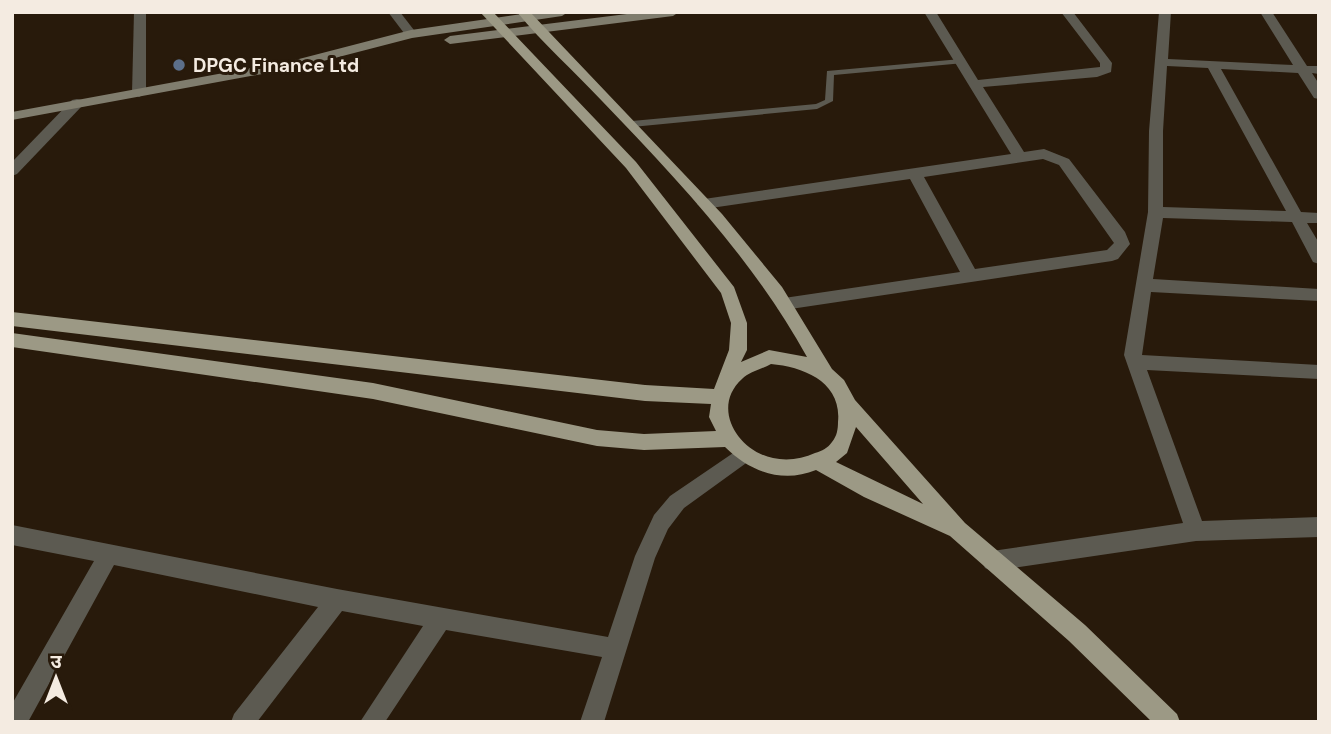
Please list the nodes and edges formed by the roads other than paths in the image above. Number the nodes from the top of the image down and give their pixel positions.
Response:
1 (140, 12) edge
2 (394, 12) edge
3 (562, 12) edge
4 (673, 12) edge
5 (930, 12) edge
6 (1066, 12) edge
7 (1165, 12) edge
8 (1266, 12) edge
9 (529, 19) edge
10 (495, 22) edge
11 (411, 34) junction
12 (373, 45) junction
13 (961, 61) junction
14 (1161, 62) junction
15 (1213, 66) junction
16 (1301, 69) junction
17 (1319, 70) edge
18 (975, 84) junction
19 (139, 93) junction
20 (1319, 95) edge
21 (77, 103) junction
22 (12, 116) edge
23 (632, 124) junction
24 (1019, 156) junction
25 (12, 171) edge
26 (915, 174) junction
27 (704, 204) junction
28 (1156, 212) junction
29 (1297, 217) junction
30 (1319, 218) edge
31 (1319, 258) edge
32 (970, 275) junction
33 (1146, 285) junction
34 (1319, 295) edge
35 (784, 304) junction
36 (12, 319) edge
37 (12, 340) edge
38 (1134, 362) junction
39 (1319, 372) edge
40 (825, 373) junction
41 (720, 391) junction
42 (848, 405) junction
43 (727, 439) junction
44 (742, 455) junction
45 (820, 463) junction
46 (1319, 527) edge
47 (958, 530) junction
48 (1196, 531) junction
49 (12, 535) edge
50 (110, 553) junction
51 (992, 561) junction
52 (337, 600) junction
53 (440, 620) junction
54 (617, 649) junction
55 (15, 722) edge
56 (242, 722) edge
57 (371, 722) edge
58 (592, 722) edge
59 (1169, 722) edge

1 - 19 street
2 - 11 street
3 - 9 main road
4 - 9 main road
5 - 13 street
6 - 18 street
7 - 14 street
8 - 16 street
9 - 10 main road
9 - 23 main road
10 - 11 main road
10 - 12 main road
10 - 41 main road
11 - 12 main road
12 - 19 main road
13 - 18 street
13 - 23 lane
14 - 15 street
14 - 28 street
15 - 16 street
15 - 29 street
16 - 17 street
16 - 20 street
18 - 24 street
19 - 21 main road
21 - 22 main road
21 - 25 street
23 - 27 main road
24 - 26 street
24 - 32 street
26 - 27 street
26 - 32 street
27 - 35 main road
28 - 29 street
28 - 33 street
29 - 30 street
29 - 31 street
32 - 35 street
33 - 34 street
33 - 38 street
35 - 40 main road
36 - 41 main road
37 - 43 main road
38 - 39 street
38 - 48 street
40 - 41 main road
40 - 42 main road
41 - 43 main road
42 - 45 main road
42 - 47 main road
43 - 44 main road
44 - 45 main road
44 - 54 street
45 - 47 main road
46 - 48 street
47 - 51 main road
48 - 51 street
49 - 50 street
50 - 52 street
50 - 55 street
51 - 59 main road
52 - 53 street
52 - 56 street
53 - 54 street
53 - 57 street
54 - 58 street

